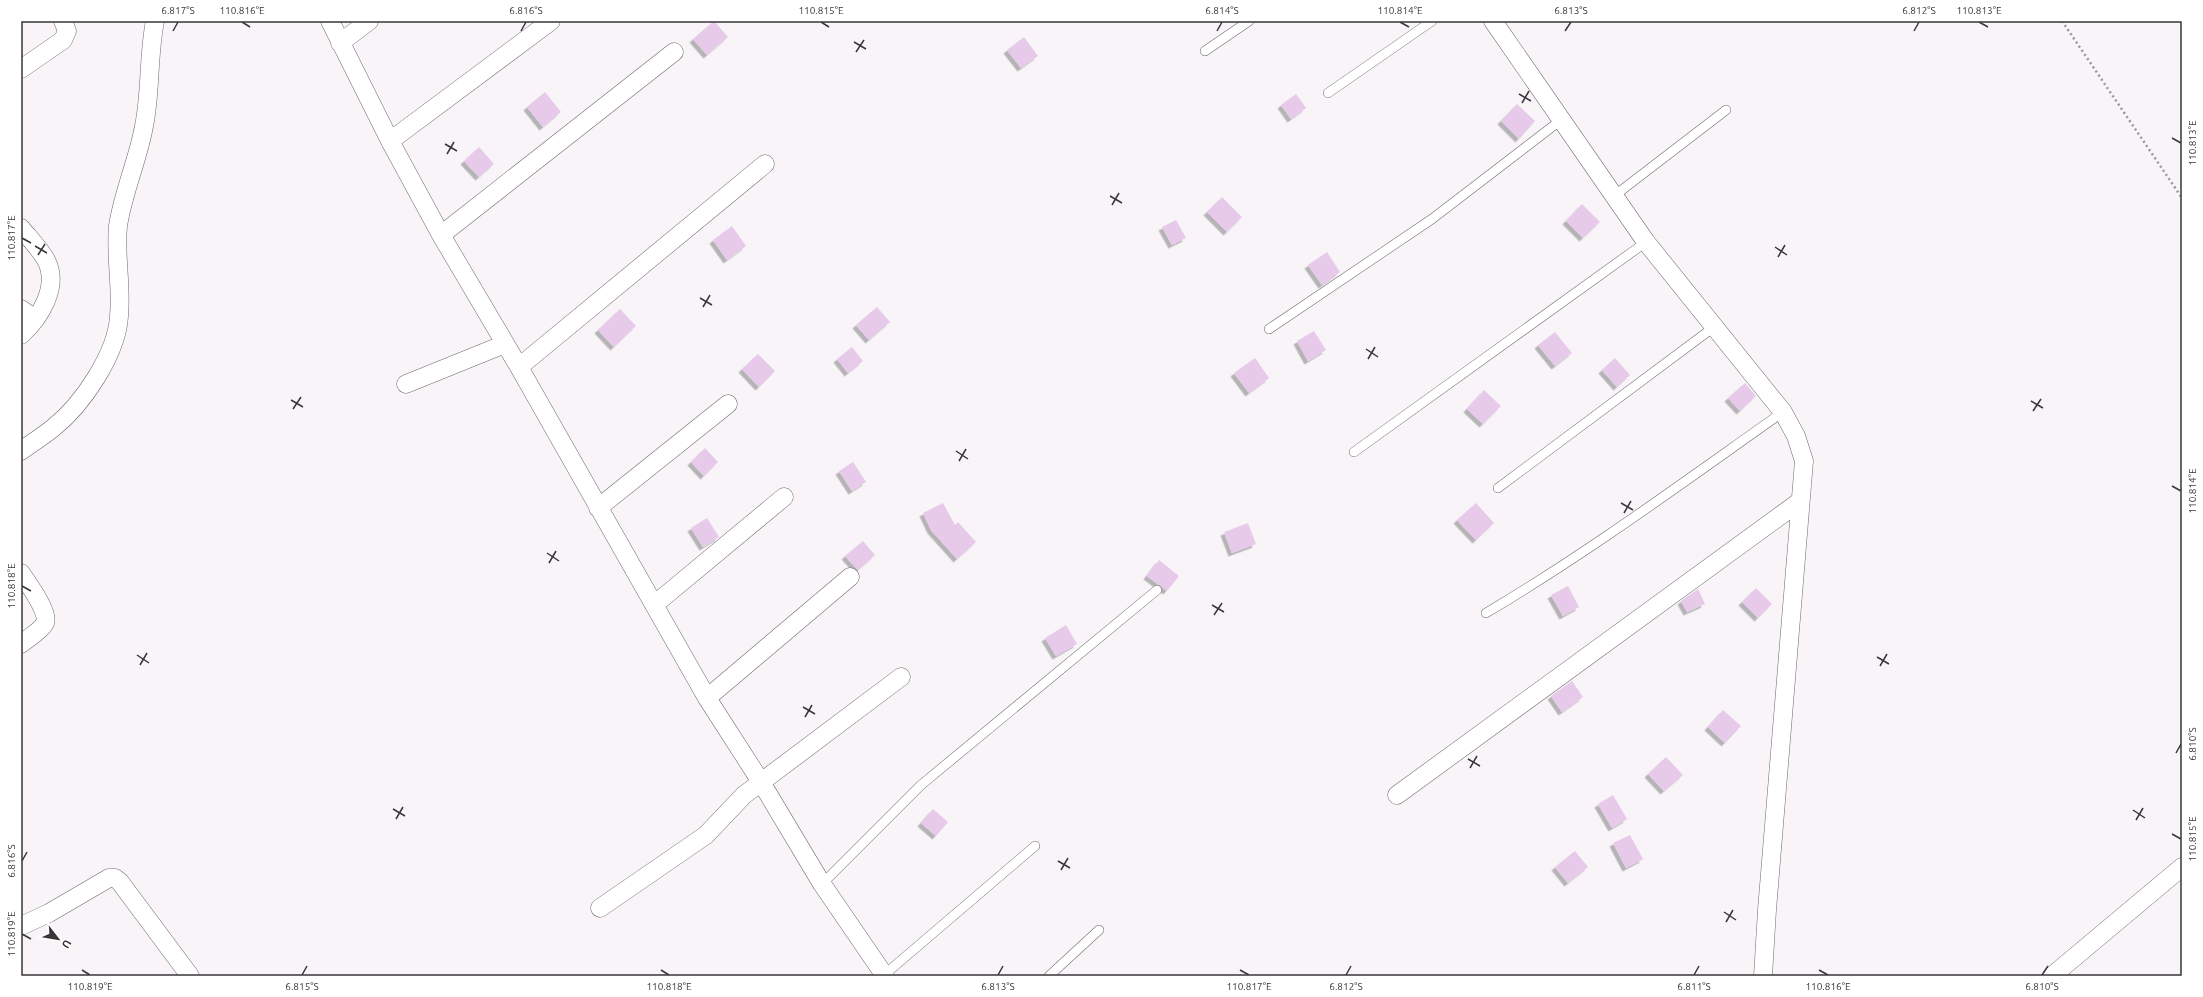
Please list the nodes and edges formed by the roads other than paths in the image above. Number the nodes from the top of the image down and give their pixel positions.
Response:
1 (63, 21) edge
2 (155, 21) edge
3 (330, 21) edge
4 (369, 21) edge
5 (551, 21) edge
6 (1249, 21) edge
7 (1432, 21) edge
8 (1493, 21) edge
9 (340, 43) junction
10 (674, 52) dead end
11 (1205, 52) dead end
12 (21, 69) edge
13 (1328, 93) dead end
14 (1726, 110) dead end
15 (1561, 120) junction
16 (390, 141) junction
17 (765, 164) dead end
18 (1614, 196) junction
19 (21, 228) edge
20 (441, 235) junction
21 (1646, 242) junction
22 (28, 314) edge
23 (1714, 327) junction
24 (1269, 328) dead end
25 (21, 335) edge
26 (505, 344) junction
27 (519, 367) junction
28 (406, 384) dead end
29 (728, 404) dead end
30 (1783, 412) junction
31 (21, 450) edge
32 (1354, 452) dead end
33 (1498, 488) dead end
34 (784, 497) dead end
35 (1799, 502) junction
36 (598, 508) junction
37 (21, 573) edge
38 (850, 577) dead end
39 (1156, 590) dead end
40 (654, 605) junction
41 (1486, 613) dead end
42 (21, 644) edge
43 (901, 677) dead end
44 (707, 698) junction
45 (761, 782) junction
46 (1397, 795) dead end
47 (1035, 846) dead end
48 (2182, 867) edge
49 (822, 884) junction
50 (600, 908) dead end
51 (21, 926) edge
52 (1099, 930) dead end
53 (190, 976) edge
54 (885, 976) edge
55 (1049, 976) edge
56 (1763, 976) edge
57 (2052, 976) edge

1 - 12 street
2 - 31 street
3 - 9 street
4 - 9 street
5 - 16 street
6 - 11 lane
7 - 13 lane
8 - 15 street
9 - 16 street
10 - 20 street
14 - 18 lane
15 - 18 street
15 - 24 lane
16 - 20 street
17 - 27 street
18 - 21 street
19 - 22 street
20 - 26 street
21 - 23 street
21 - 32 lane
22 - 25 street
23 - 30 street
23 - 33 lane
26 - 27 street
26 - 28 street
27 - 36 street
29 - 36 street
30 - 35 street
30 - 41 lane
34 - 40 street
35 - 46 street
35 - 56 street
36 - 40 street
37 - 42 street
38 - 44 street
39 - 49 lane
40 - 44 street
43 - 45 street
44 - 45 street
45 - 49 street
45 - 50 street
47 - 54 lane
48 - 57 street
49 - 54 street
51 - 53 street
52 - 55 lane

